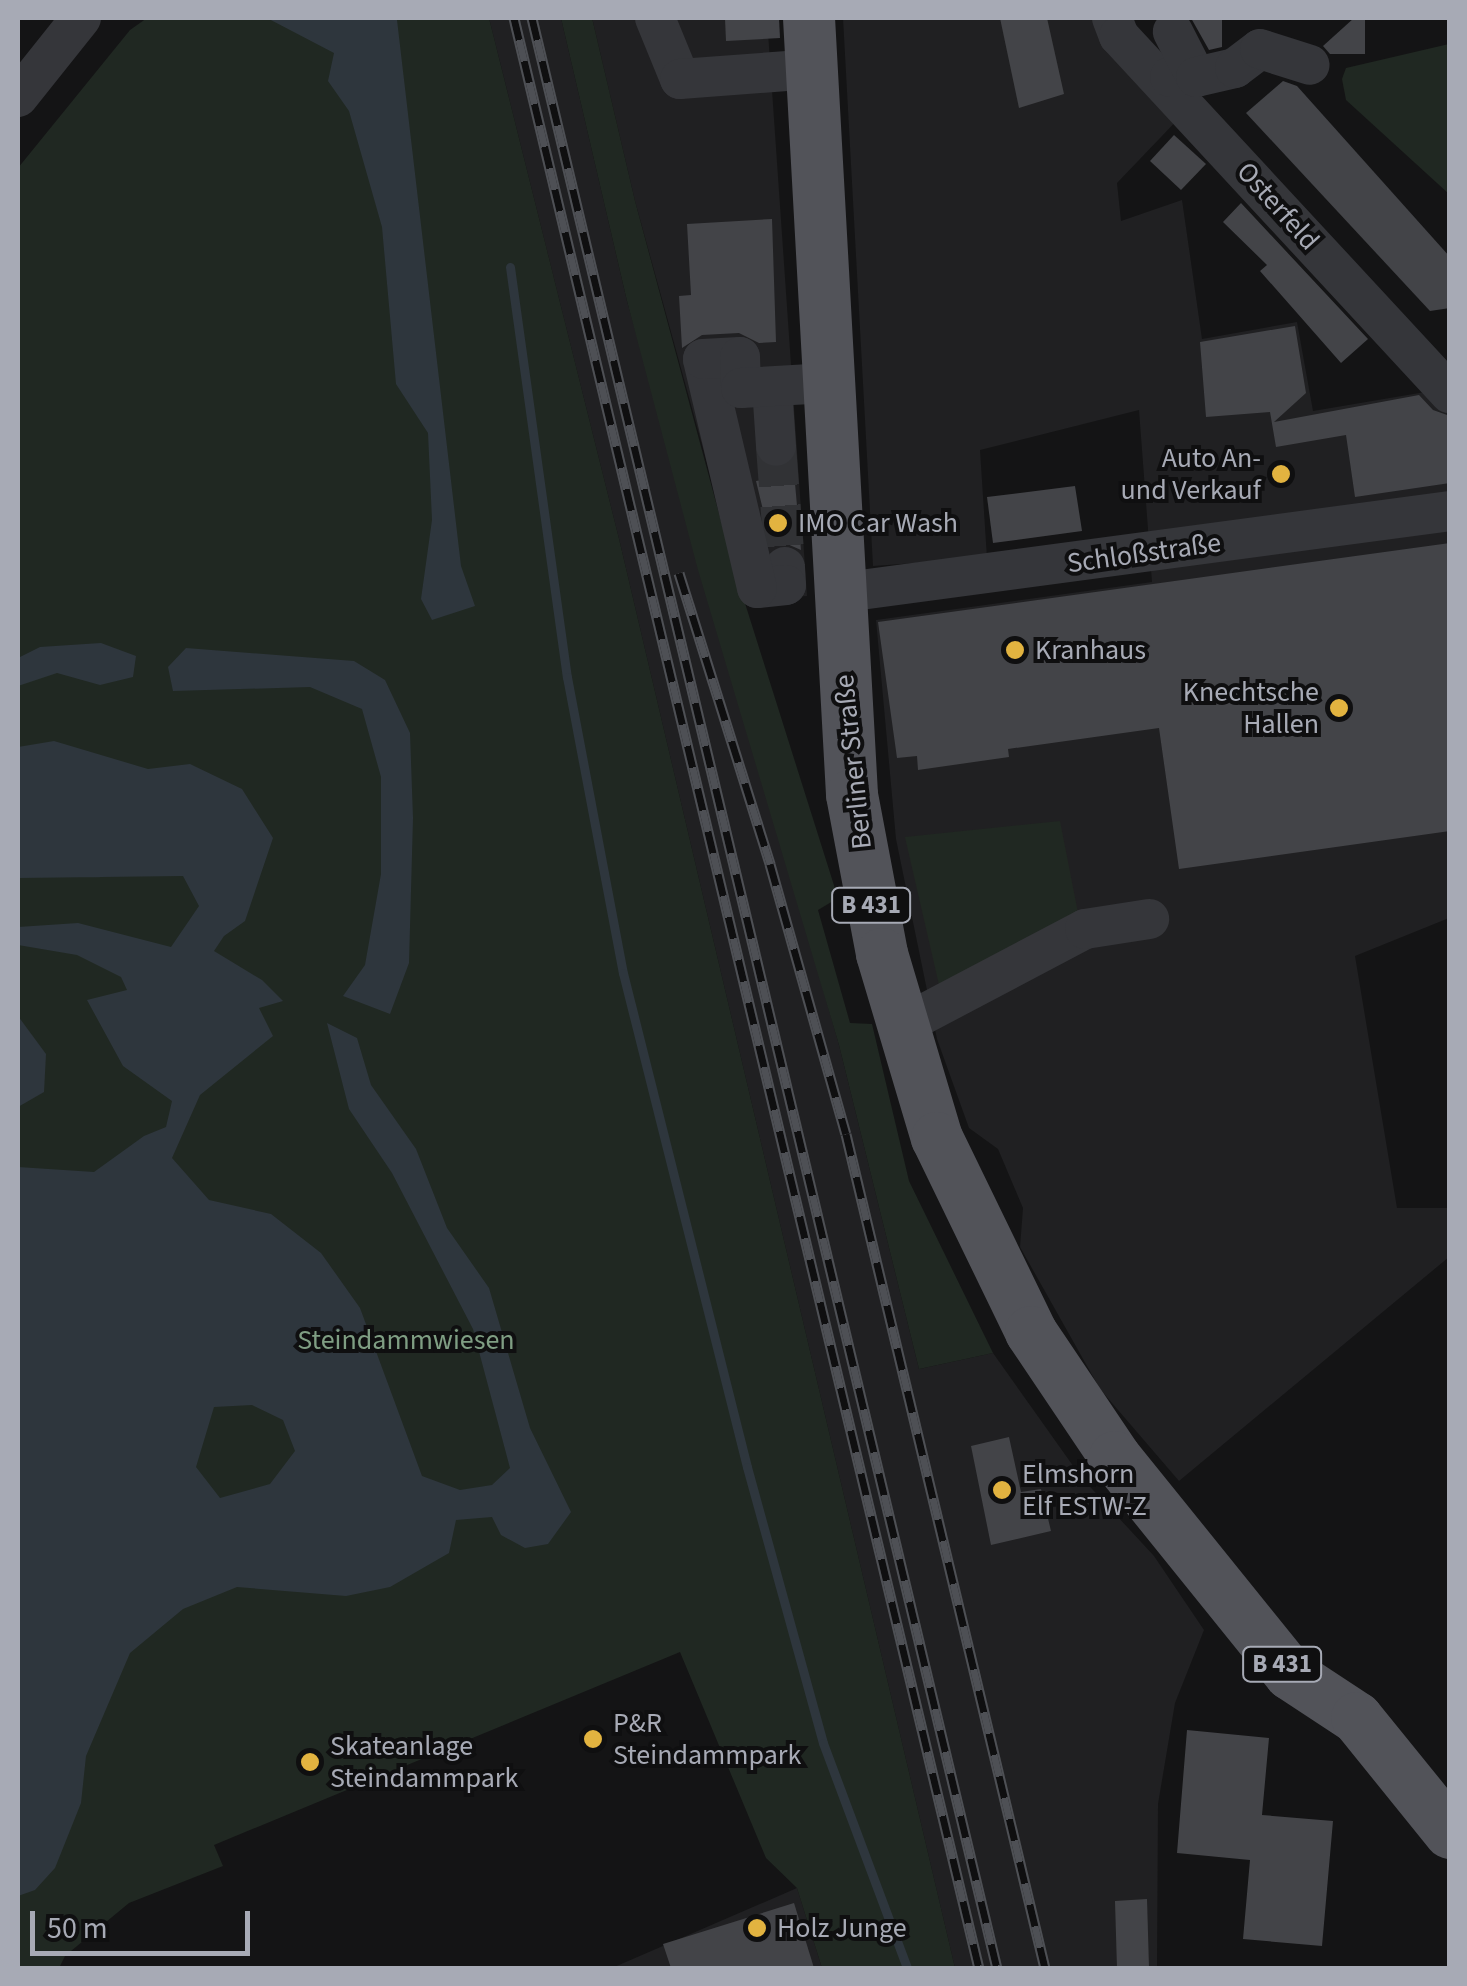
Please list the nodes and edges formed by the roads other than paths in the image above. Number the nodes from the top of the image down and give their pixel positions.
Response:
1 (81, 18) edge
2 (655, 18) edge
3 (809, 18) edge
4 (1112, 18) edge
5 (1173, 32) dead end
6 (1310, 65) dead end
7 (812, 69) junction
8 (1178, 77) junction
9 (18, 97) edge
10 (828, 384) junction
11 (772, 387) junction
12 (1450, 393) edge
13 (776, 446) tunnel mouth
14 (1450, 511) edge
15 (784, 567) dead end
16 (838, 593) junction
17 (1149, 919) dead end
18 (903, 1025) junction
19 (1450, 1833) edge

1 - 9 street
2 - 7 street
3 - 7 main road, Berliner Straße / B 431
4 - 8 street, Osterfeld
5 - 8 street
6 - 8 street
7 - 10 main road, Berliner Straße / B 431
8 - 12 street, Osterfeld
10 - 11 street
10 - 16 main road, Berliner Straße / B 431
11 - 13 street
11 - 15 street
14 - 16 street, Schloßstraße
16 - 18 main road, Berliner Straße / B 431
17 - 18 street
18 - 19 main road, Berliner Straße / B 431

